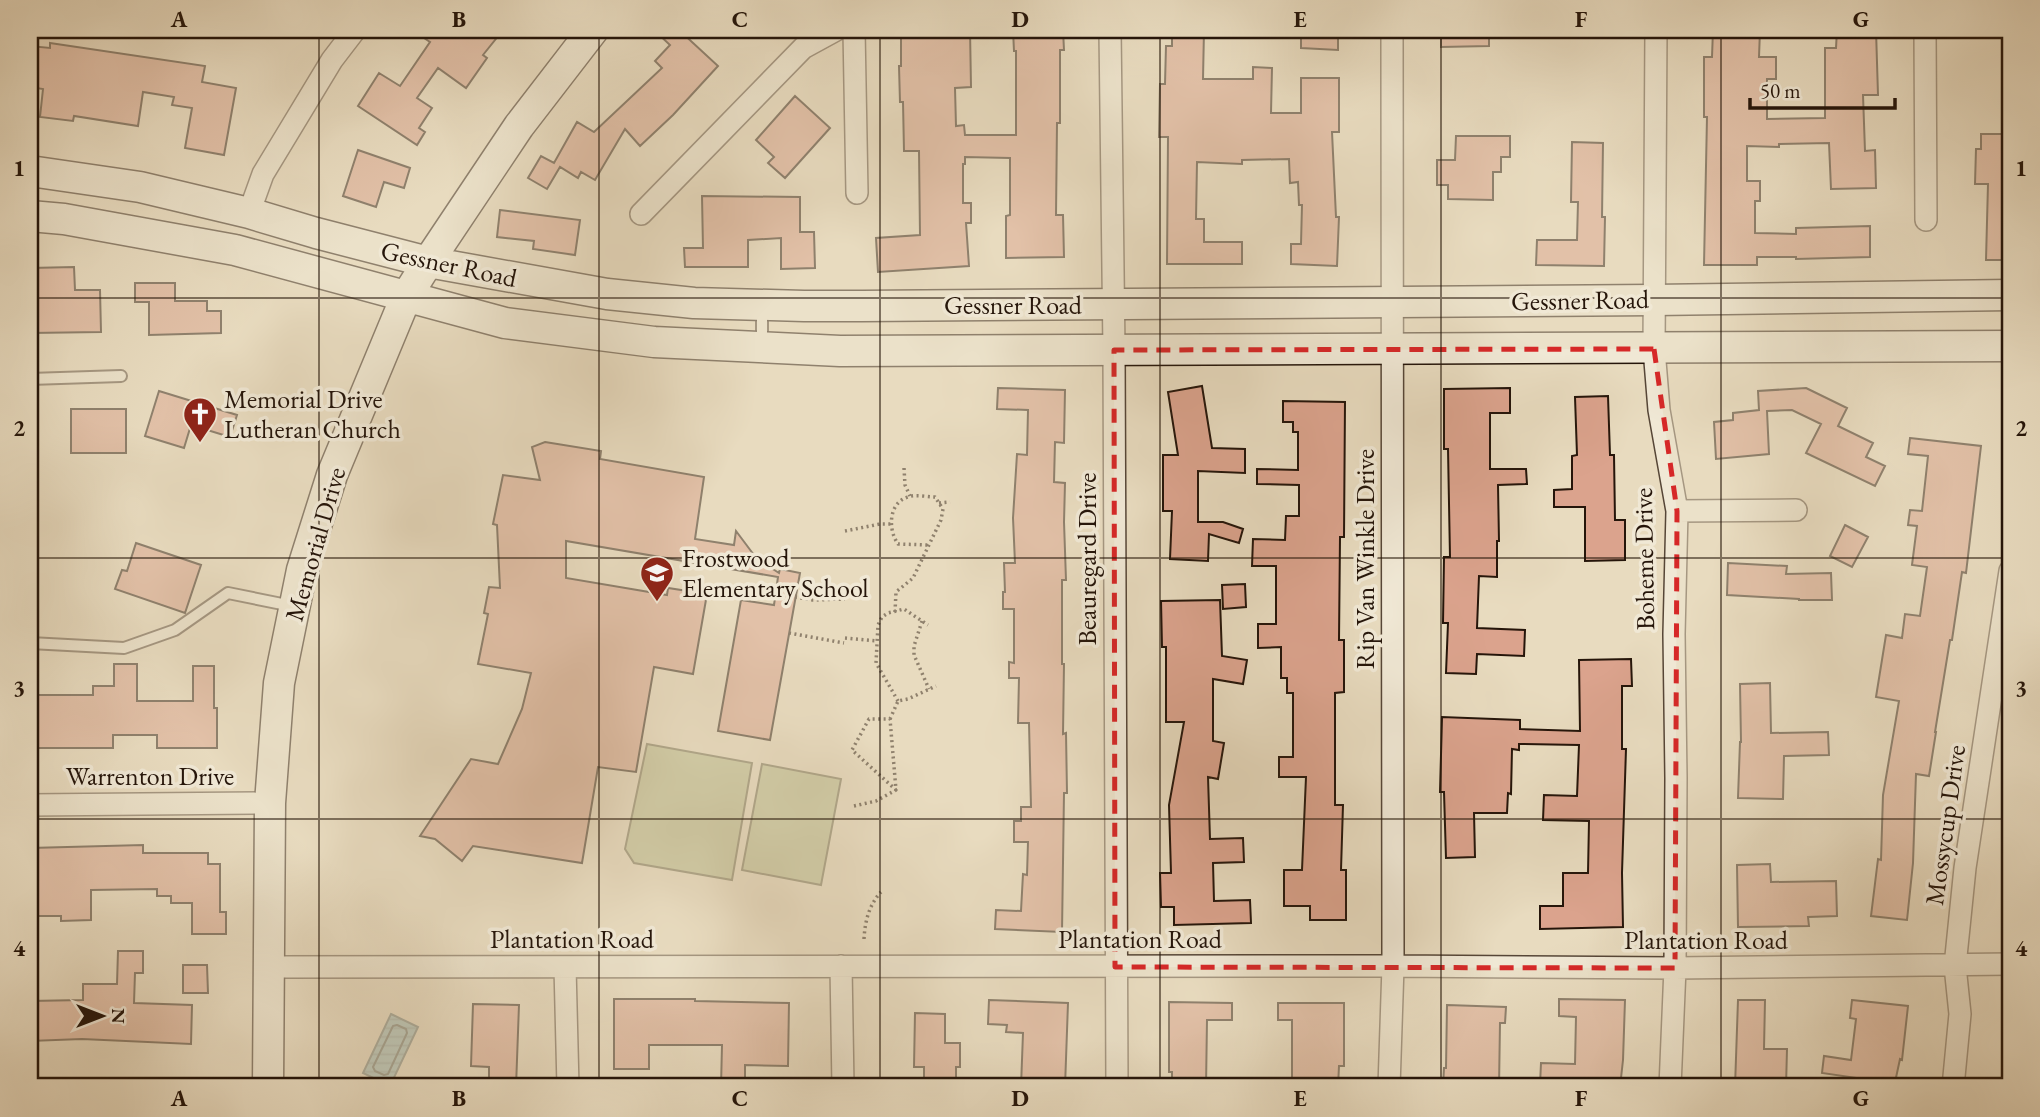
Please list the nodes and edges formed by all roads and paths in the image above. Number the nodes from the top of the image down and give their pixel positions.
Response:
1 (355, 30) edge
2 (593, 30) edge
3 (836, 30) edge
4 (854, 30) edge
5 (1110, 30) edge
6 (1392, 30) edge
7 (1656, 30) edge
8 (1925, 30) edge
9 (30, 171) edge
10 (857, 193) dead end
11 (249, 213) junction
12 (641, 214) dead end
13 (30, 216) edge
14 (1926, 220) dead end
15 (428, 262) junction
16 (2010, 295) edge
17 (407, 298) junction
18 (1654, 300) junction
19 (1393, 302) junction
20 (1114, 304) junction
21 (762, 305) junction
22 (2010, 346) edge
23 (762, 348) junction
24 (1393, 348) junction
25 (1654, 349) junction
26 (1114, 350) junction
27 (121, 376) dead end
28 (30, 379) edge
29 (904, 468) dead end
30 (910, 496) junction
31 (950, 502) dead end
32 (939, 503) junction
33 (1797, 510) dead end
34 (1677, 511) junction
35 (892, 524) junction
36 (845, 531) dead end
37 (928, 545) junction
38 (2010, 571) edge
39 (796, 597) dead end
40 (845, 599) dead end
41 (295, 607) junction
42 (895, 612) junction
43 (922, 621) junction
44 (928, 625) dead end
45 (789, 633) dead end
46 (877, 641) junction
47 (30, 643) edge
48 (936, 686) dead end
49 (929, 689) junction
50 (898, 701) junction
51 (890, 719) junction
52 (896, 790) junction
53 (270, 803) junction
54 (30, 805) edge
55 (854, 806) dead end
56 (881, 892) dead end
57 (864, 939) dead end
58 (2010, 964) edge
59 (841, 966) junction
60 (1393, 966) junction
61 (1955, 966) junction
62 (269, 967) junction
63 (565, 967) junction
64 (1115, 967) junction
65 (1675, 968) junction
66 (268, 1087) edge
67 (568, 1087) edge
68 (843, 1087) edge
69 (1116, 1087) edge
70 (1389, 1087) edge
71 (1670, 1087) edge
72 (1953, 1087) edge

1 - 11 street
2 - 15 main road, Memorial Drive
3 - 12 street
4 - 10 street
5 - 20 street, Beauregard Drive
6 - 19 street, Rip Van Winkle Drive
7 - 18 street, Boheme Drive
8 - 14 street
9 - 11 main road, Gessner Road
11 - 15 main road, Gessner Road
13 - 17 main road, Gessner Road
15 - 17 main road, Memorial Drive
15 - 21 main road, Gessner Road
16 - 18 main road, Gessner Road
17 - 23 main road, Gessner Road
17 - 41 main road, Memorial Drive
18 - 19 main road, Gessner Road
18 - 25 street, Boheme Drive
19 - 20 main road, Gessner Road
19 - 24 street, Rip Van Winkle Drive
20 - 21 main road, Gessner Road
20 - 26 street, Beauregard Drive
21 - 23 lane
22 - 25 main road, Gessner Road
23 - 26 main road, Gessner Road
24 - 25 main road, Gessner Road
24 - 26 main road, Gessner Road
24 - 60 street, Rip Van Winkle Drive
25 - 34 street, Boheme Drive
26 - 64 street, Beauregard Drive
27 - 28 lane
29 - 30 path
30 - 32 path
30 - 35 path
31 - 32 path
32 - 37 path
33 - 34 street
34 - 65 street, Boheme Drive
35 - 36 path
35 - 37 path
37 - 42 path
38 - 61 street, Mossycup Drive
39 - 40 path
41 - 47 lane
41 - 53 main road, Memorial Drive
42 - 43 path
42 - 46 path
43 - 44 path
43 - 49 path
45 - 46 path
46 - 50 path
48 - 49 path
49 - 50 path
50 - 51 path
51 - 52 path
51 - 52 path
52 - 55 path
53 - 54 street, Warrenton Drive
53 - 62 main road, Memorial Drive
56 - 57 path
58 - 61 street, Plantation Road
59 - 63 street, Plantation Road
59 - 64 street, Plantation Road
59 - 68 street
60 - 64 street, Plantation Road
60 - 65 street, Plantation Road
60 - 70 street, Rip Van Winkle Drive
61 - 65 street, Plantation Road
61 - 72 street, Mossycup Drive
62 - 63 street, Plantation Road
62 - 66 main road, Memorial Drive
63 - 67 street
64 - 69 street, Beauregard Drive
65 - 71 street, Boheme Drive

